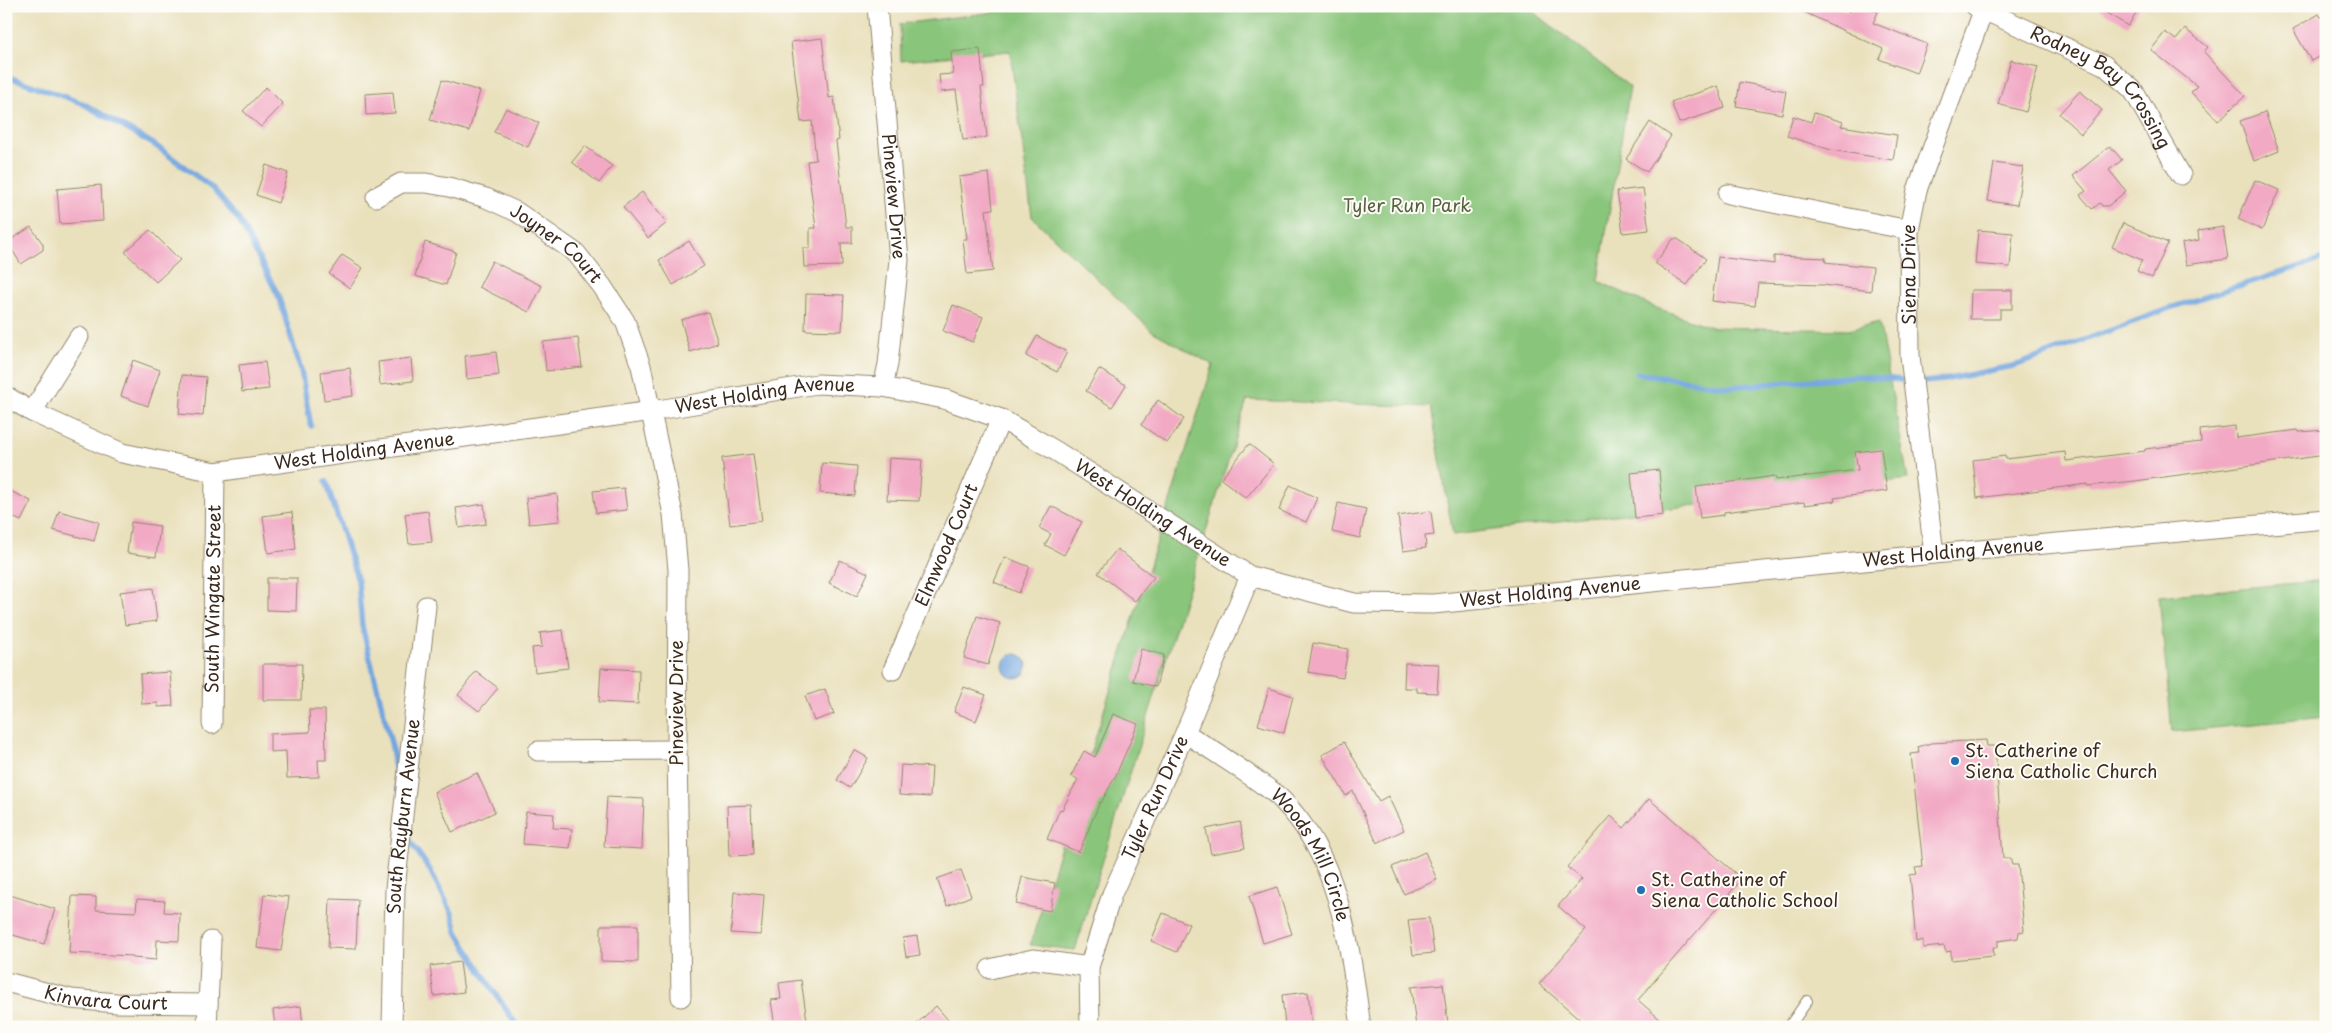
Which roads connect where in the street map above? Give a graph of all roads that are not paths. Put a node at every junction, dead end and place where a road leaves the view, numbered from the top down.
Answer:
1 (876, 6) edge
2 (1981, 8) edge
3 (2181, 175) dead end
4 (1728, 194) dead end
5 (376, 197) dead end
6 (1909, 230) junction
7 (79, 337) dead end
8 (882, 387) junction
9 (6, 396) edge
10 (652, 411) junction
11 (32, 412) junction
12 (1001, 419) junction
13 (215, 472) junction
14 (2326, 519) edge
15 (1934, 554) junction
16 (1250, 576) junction
17 (426, 606) dead end
18 (893, 670) dead end
19 (212, 724) dead end
20 (1185, 733) junction
21 (677, 750) junction
22 (538, 751) dead end
23 (211, 941) dead end
24 (1089, 967) junction
25 (990, 969) dead end
26 (6, 982) edge
27 (681, 997) dead end
28 (1807, 1001) dead end
29 (208, 1004) junction
30 (207, 1027) edge
31 (392, 1027) edge
32 (1090, 1027) edge
33 (1361, 1027) edge
34 (1789, 1027) edge

1 - 8 street, Pineview Drive
2 - 3 street, Rodney Bay Crossing
2 - 6 street, Siena Drive
4 - 6 street
5 - 10 street, Joyner Court
6 - 15 street, Siena Drive
7 - 11 street
8 - 10 street, West Holding Avenue
8 - 12 street, West Holding Avenue
9 - 11 street, West Holding Avenue
10 - 13 street, West Holding Avenue
10 - 21 street, Pineview Drive
11 - 13 street, West Holding Avenue
12 - 16 street, West Holding Avenue
12 - 18 street, Elmwood Court
13 - 19 street, South Wingate Street
14 - 15 street, West Holding Avenue
15 - 16 street, West Holding Avenue
16 - 20 street, Tyler Run Drive
17 - 31 street, South Rayburn Avenue
20 - 24 street, Tyler Run Drive
20 - 33 street, Woods Mill Circle
21 - 22 street
21 - 27 street, Pineview Drive
23 - 29 street
24 - 25 street
24 - 32 street, Tyler Run Drive
26 - 29 street, Kinvara Court
28 - 34 lane
29 - 30 street

